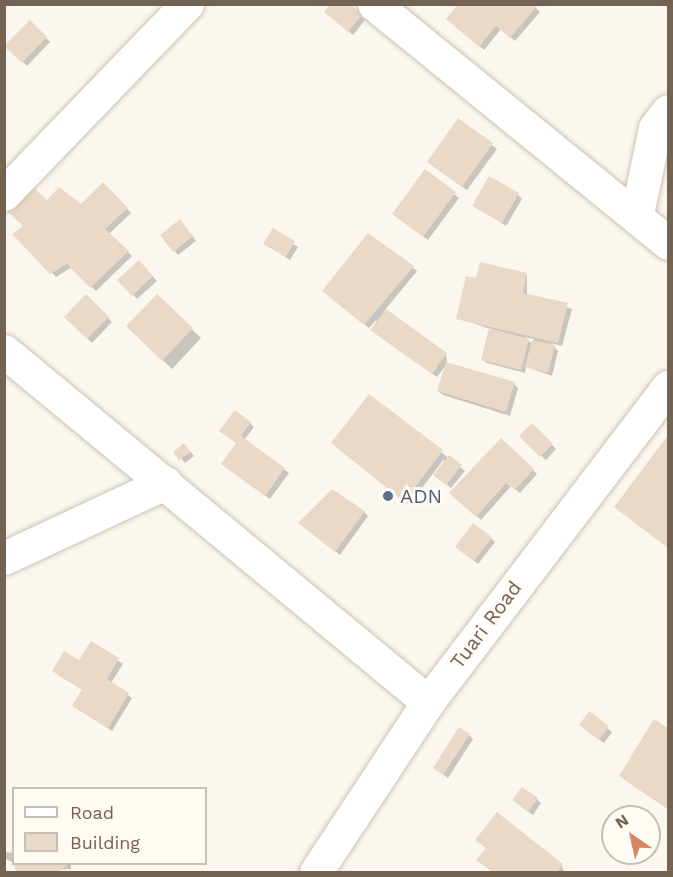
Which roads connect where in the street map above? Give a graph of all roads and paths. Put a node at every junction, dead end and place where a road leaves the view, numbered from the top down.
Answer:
1 (187, 4) edge
2 (374, 4) edge
3 (669, 111) edge
4 (4, 194) edge
5 (637, 214) junction
6 (669, 243) edge
7 (4, 351) edge
8 (669, 387) edge
9 (165, 483) junction
10 (4, 558) edge
11 (428, 702) junction
12 (315, 873) edge

1 - 4 street
2 - 5 street
3 - 5 street
5 - 6 street
7 - 9 street
8 - 11 street, Tuari Road
9 - 10 street
9 - 11 street
11 - 12 street, Tuari Road

